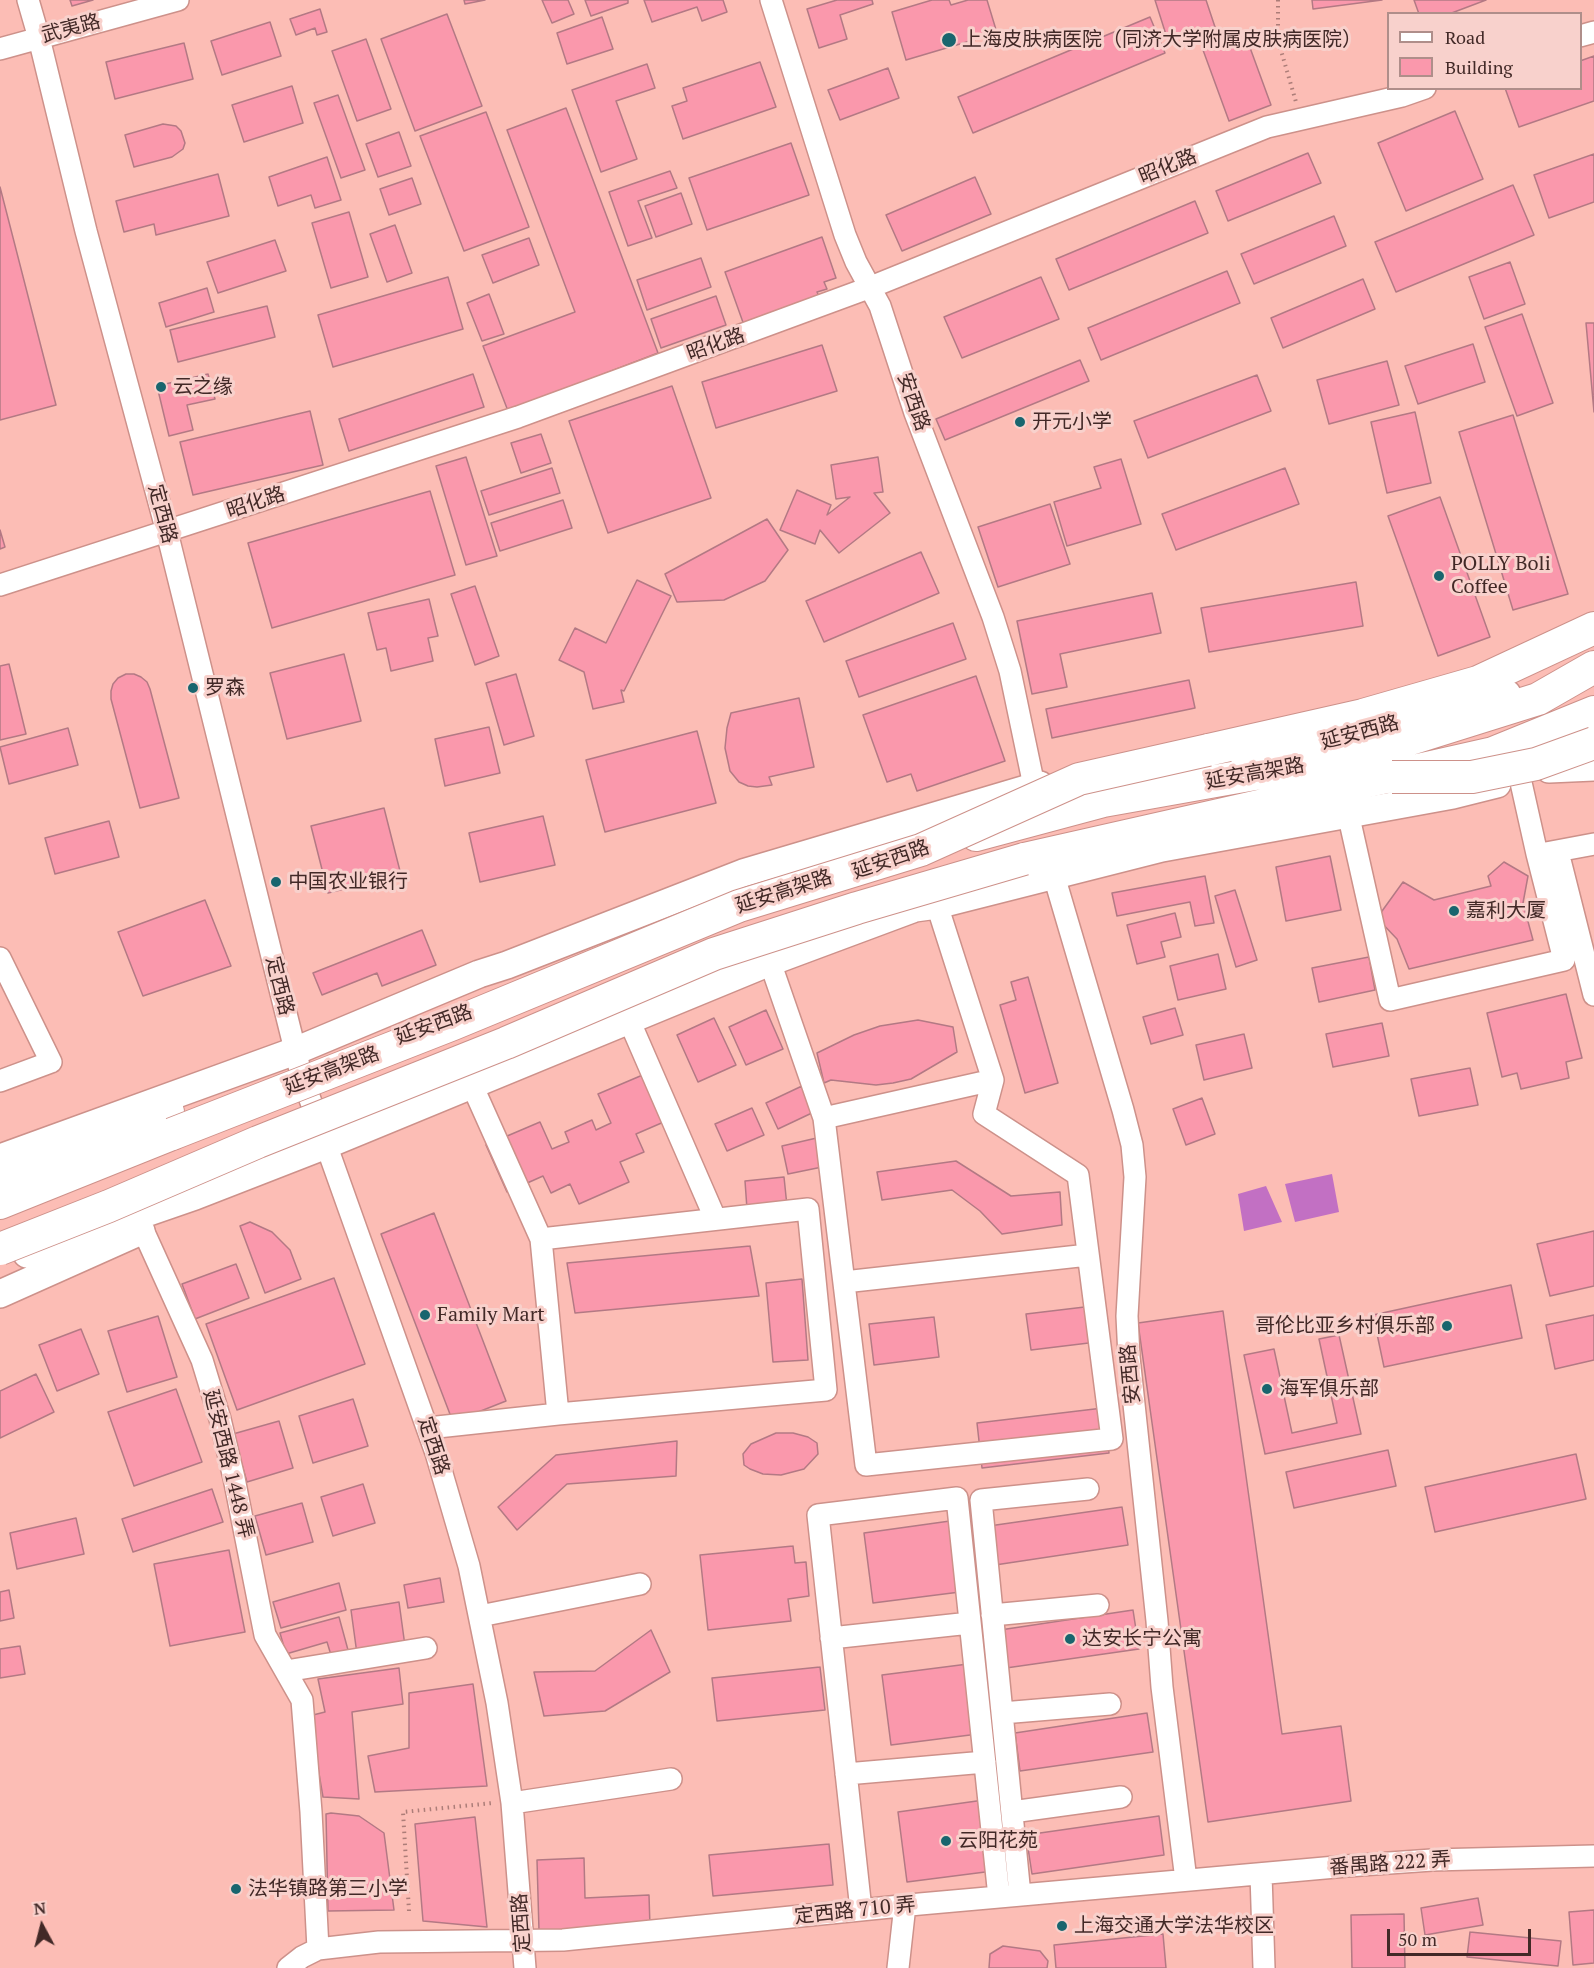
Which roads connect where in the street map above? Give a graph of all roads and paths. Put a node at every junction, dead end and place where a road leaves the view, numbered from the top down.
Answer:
1 (28, 0) edge
2 (178, 0) edge
3 (771, 0) edge
4 (1278, 0) edge
5 (39, 38) junction
6 (0, 49) edge
7 (1419, 90) edge
8 (1302, 119) junction
9 (871, 287) junction
10 (167, 532) junction
11 (0, 585) edge
12 (1594, 618) edge
13 (1594, 628) edge
14 (1594, 654) edge
15 (1594, 667) edge
16 (1594, 712) edge
17 (1594, 729) edge
18 (1594, 743) edge
19 (1594, 755) edge
20 (1594, 767) edge
21 (1549, 770) junction
22 (1520, 778) junction
23 (1394, 790) junction
24 (1037, 798) junction
25 (1348, 813) junction
26 (1594, 844) edge
27 (921, 850) junction
28 (1558, 852) junction
29 (1537, 854) junction
30 (1054, 876) junction
31 (937, 905) junction
32 (593, 931) junction
33 (688, 932) junction
34 (0, 958) edge
35 (770, 962) junction
36 (1594, 995) edge
37 (629, 1020) junction
38 (453, 1024) junction
39 (298, 1063) junction
40 (993, 1080) junction
41 (0, 1082) edge
42 (472, 1084) junction
43 (824, 1118) junction
44 (326, 1145) junction
45 (0, 1158) edge
46 (0, 1176) edge
47 (0, 1189) edge
48 (195, 1196) junction
49 (0, 1203) edge
50 (110, 1206) junction
51 (715, 1218) junction
52 (143, 1230) junction
53 (541, 1239) junction
54 (0, 1249) edge
55 (1088, 1255) junction
56 (0, 1263) edge
57 (0, 1273) edge
58 (844, 1282) junction
59 (0, 1294) edge
60 (558, 1414) junction
61 (428, 1428) junction
62 (1088, 1489) dead end
63 (640, 1584) dead end
64 (1098, 1605) dead end
65 (480, 1616) junction
66 (992, 1616) junction
67 (970, 1623) junction
68 (831, 1638) junction
69 (426, 1648) dead end
70 (286, 1671) junction
71 (1110, 1704) dead end
72 (1002, 1713) junction
73 (985, 1762) junction
74 (846, 1774) junction
75 (671, 1779) dead end
76 (1121, 1797) dead end
77 (512, 1803) junction
78 (1012, 1812) junction
79 (1594, 1856) edge
80 (1262, 1874) junction
81 (1186, 1880) junction
82 (1010, 1896) junction
83 (905, 1905) junction
84 (861, 1910) junction
85 (409, 1911) dead end
86 (524, 1941) junction
87 (318, 1949) junction
88 (288, 1968) edge
89 (525, 1968) edge
90 (898, 1968) edge
91 (1264, 1968) edge

1 - 5 street, 定西路
2 - 5 street, 武夷路
3 - 9 street, 安西路
4 - 8 path
5 - 6 street, 武夷路
5 - 10 street, 定西路
7 - 8 street, 昭化路
8 - 9 street, 昭化路
9 - 10 street, 昭化路
9 - 24 street, 安西路
10 - 11 street, 昭化路
10 - 39 street, 定西路
12 - 24 main road
13 - 27 highway, bridge
14 - 24 main road, 延安西路
15 - 27 highway, 延安高架路, bridge
16 - 23 highway, 延安高架路, bridge
17 - 23 main road
18 - 23 highway, bridge
19 - 21 main road
20 - 21 main road
21 - 22 main road
22 - 23 main road
22 - 29 street
23 - 25 main road
23 - 50 highway, 延安高架路, bridge
24 - 32 main road
24 - 33 main road, 延安西路
25 - 29 street
25 - 30 main road
26 - 28 street
27 - 38 highway, 延安高架路, bridge
28 - 29 street
28 - 36 street
30 - 31 main road
30 - 81 street, 安西路
31 - 35 main road
31 - 40 street
32 - 33 main road
32 - 39 main road
33 - 39 main road, 延安西路
34 - 41 street
35 - 37 main road
35 - 43 street
37 - 42 main road
37 - 51 street
38 - 46 highway, bridge
38 - 49 highway, 延安高架路, bridge
39 - 44 street, 定西路
39 - 45 main road
39 - 47 main road, 延安西路
40 - 43 street
40 - 55 street
42 - 44 main road
42 - 53 street
43 - 58 street
44 - 48 main road
44 - 61 street, 定西路
48 - 52 main road
48 - 56 main road
50 - 54 highway, 延安高架路, bridge
50 - 57 highway, bridge
51 - 53 street
51 - 60 street
52 - 59 main road
52 - 70 street, 延安西路 1448 弄
53 - 60 street
55 - 58 street
55 - 58 street
60 - 61 street
61 - 65 street, 定西路
62 - 66 street
63 - 65 street
64 - 66 street
65 - 77 street, 定西路
66 - 72 street
67 - 68 street
67 - 68 street
67 - 73 street
68 - 74 street
69 - 70 street
70 - 87 street, 延安西路 1448 弄
71 - 72 street
72 - 78 street
73 - 74 street
73 - 82 street
74 - 84 street
75 - 77 street
76 - 78 street
77 - 85 path
77 - 86 street, 定西路
78 - 82 street
79 - 80 street, 番禺路 222 弄
80 - 81 street, 番禺路 222 弄
80 - 91 street
81 - 82 street, 定西路 710 弄
82 - 83 street, 定西路 710 弄
83 - 84 street, 定西路 710 弄
83 - 90 street
84 - 86 street, 定西路 710 弄
86 - 87 street, 定西路 710 弄
86 - 89 street, 定西路
87 - 88 street

